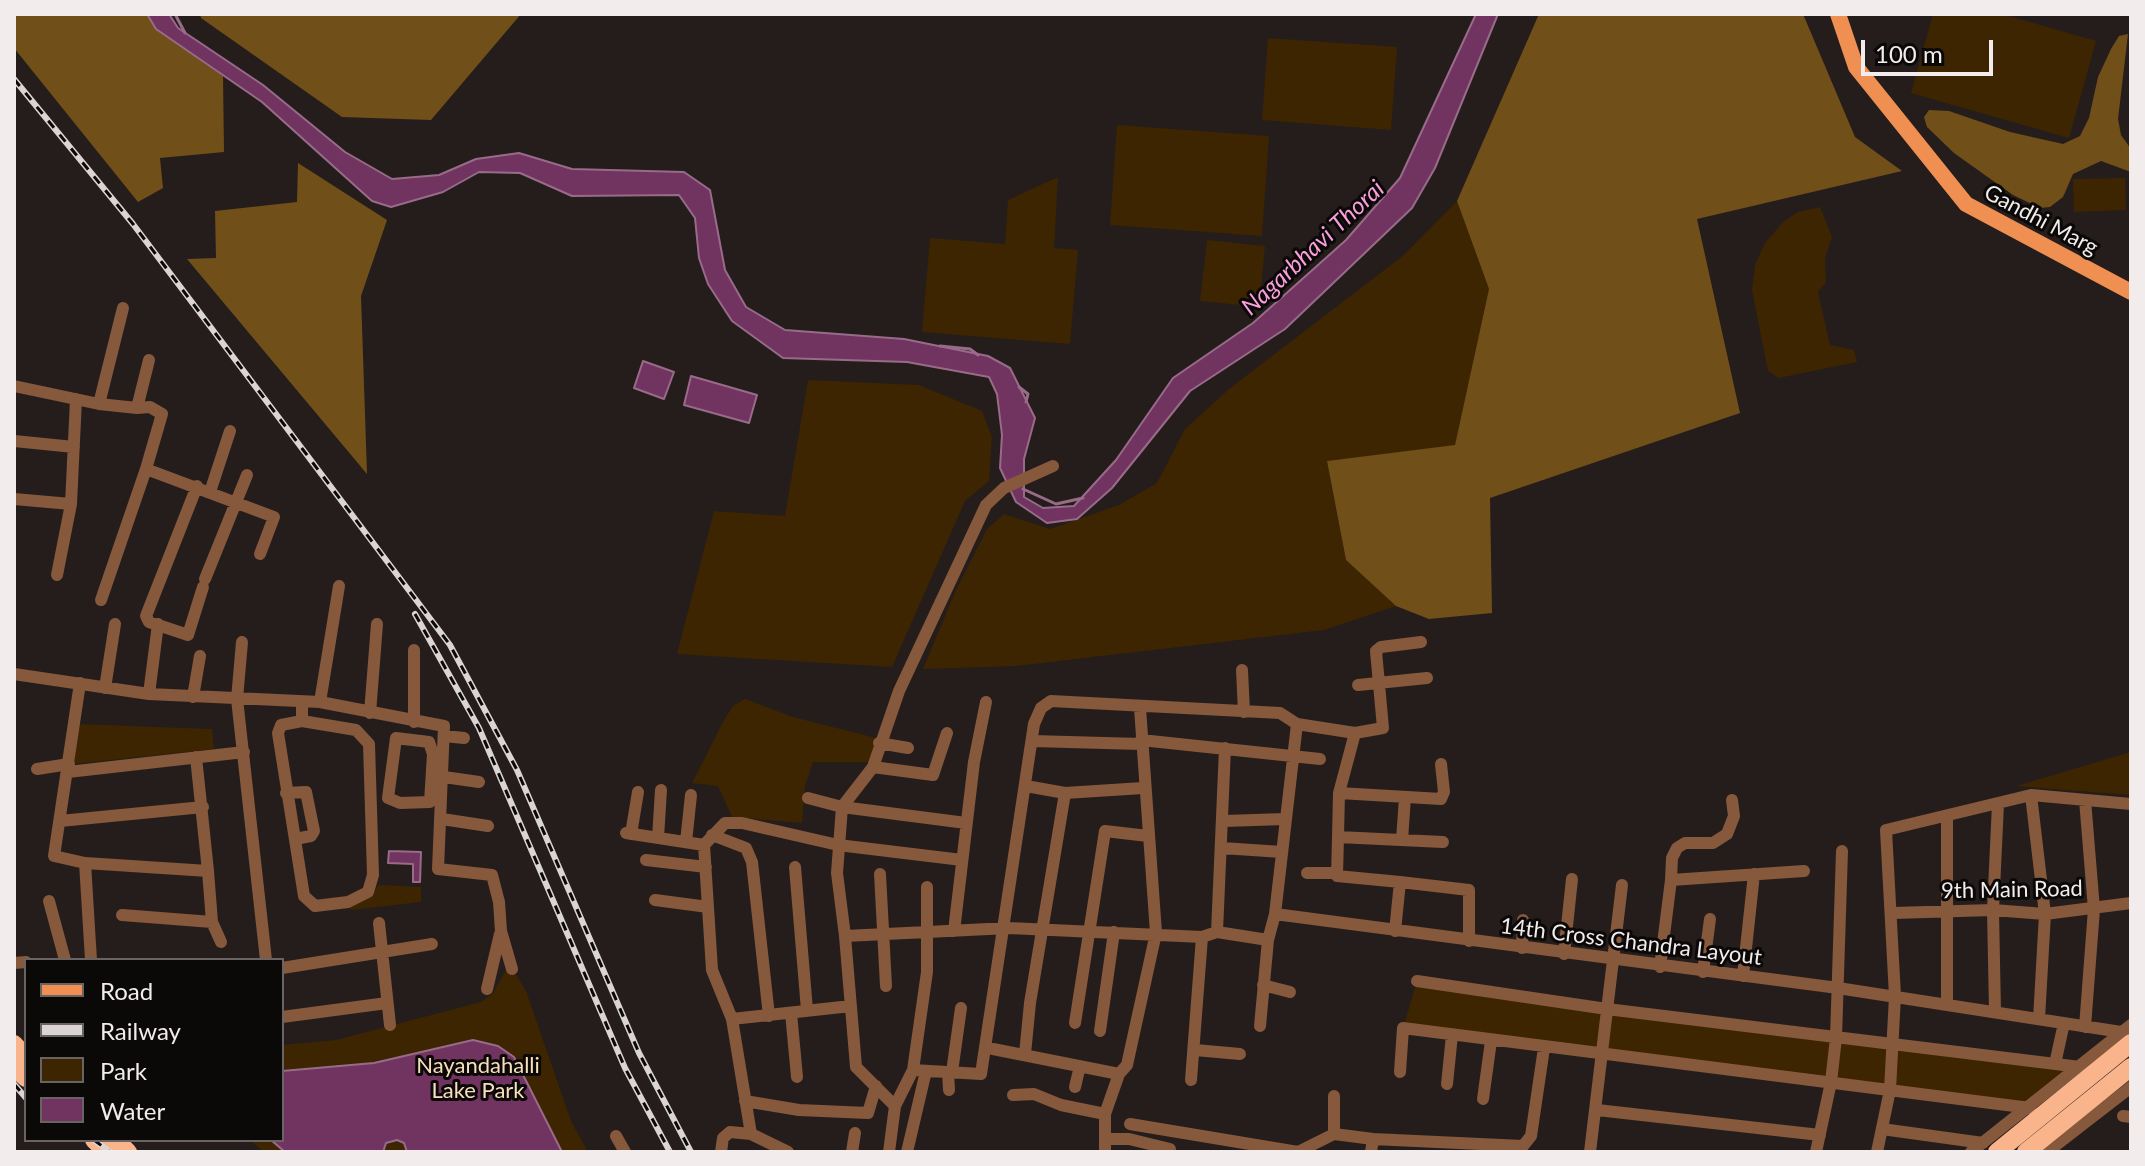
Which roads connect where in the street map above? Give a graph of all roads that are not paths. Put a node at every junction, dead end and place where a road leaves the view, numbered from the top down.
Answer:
1 (1838, 14) edge
2 (2131, 292) edge
3 (123, 308) dead end
4 (149, 360) dead end
5 (14, 386) edge
6 (76, 399) junction
7 (99, 404) junction
8 (137, 408) junction
9 (230, 431) dead end
10 (14, 441) edge
11 (74, 447) junction
12 (1053, 466) dead end
13 (146, 469) junction
14 (247, 475) dead end
15 (197, 486) junction
16 (210, 492) junction
17 (14, 499) edge
18 (236, 502) junction
19 (71, 504) junction
20 (260, 554) dead end
21 (57, 575) dead end
22 (339, 586) dead end
23 (101, 600) dead end
24 (115, 624) dead end
25 (158, 624) junction
26 (377, 624) dead end
27 (1373, 636) dead end
28 (242, 642) dead end
29 (1421, 642) dead end
30 (414, 650) dead end
31 (1376, 651) junction
32 (200, 656) dead end
33 (1242, 670) dead end
34 (14, 674) edge
35 (1427, 678) dead end
36 (80, 683) junction
37 (1380, 683) junction
38 (1358, 685) dead end
39 (105, 688) junction
40 (149, 694) junction
41 (193, 697) junction
42 (237, 699) junction
43 (285, 701) junction
44 (302, 702) junction
45 (320, 702) junction
46 (986, 702) dead end
47 (349, 708) junction
48 (1140, 708) junction
49 (1244, 712) junction
50 (370, 713) junction
51 (399, 719) junction
52 (302, 721) junction
53 (414, 722) junction
54 (286, 723) junction
55 (1297, 724) junction
56 (346, 727) junction
57 (947, 733) dead end
58 (1355, 733) junction
59 (444, 736) junction
60 (396, 738) junction
61 (464, 738) dead end
62 (1032, 741) junction
63 (1141, 742) junction
64 (879, 743) junction
65 (908, 748) dead end
66 (1225, 748) junction
67 (244, 752) junction
68 (1291, 756) junction
69 (196, 757) junction
70 (1320, 759) dead end
71 (1441, 764) dead end
72 (873, 767) junction
73 (69, 768) junction
74 (37, 769) dead end
75 (444, 777) junction
76 (479, 782) dead end
77 (1026, 786) junction
78 (1143, 788) junction
79 (661, 790) dead end
80 (638, 792) dead end
81 (286, 793) junction
82 (1065, 793) junction
83 (1339, 793) junction
84 (691, 795) dead end
85 (2031, 795) junction
86 (1405, 797) junction
87 (808, 798) dead end
88 (1732, 800) dead end
89 (2085, 800) junction
90 (1998, 804) junction
91 (2131, 804) edge
92 (203, 807) junction
93 (842, 807) junction
94 (2131, 816) edge
95 (1947, 817) junction
96 (442, 819) junction
97 (1285, 819) junction
98 (60, 821) junction
99 (1224, 821) junction
100 (966, 823) junction
101 (488, 826) dead end
102 (1148, 836) junction
103 (1338, 837) junction
104 (658, 838) junction
105 (295, 839) junction
106 (708, 840) junction
107 (1402, 840) junction
108 (686, 842) junction
109 (1443, 842) dead end
110 (838, 845) junction
111 (1222, 848) junction
112 (1842, 851) dead end
113 (1282, 852) junction
114 (646, 860) dead end
115 (962, 860) junction
116 (85, 863) junction
117 (706, 867) junction
118 (795, 867) dead end
119 (208, 871) junction
120 (1804, 871) dead end
121 (1307, 873) dead end
122 (1336, 873) junction
123 (880, 874) dead end
124 (1754, 874) junction
125 (1572, 879) dead end
126 (1671, 880) junction
127 (1400, 882) junction
128 (1622, 885) dead end
129 (927, 887) dead end
130 (655, 900) dead end
131 (49, 901) dead end
132 (2131, 903) edge
133 (708, 907) junction
134 (2094, 909) junction
135 (1993, 910) junction
136 (1949, 911) junction
137 (1893, 913) junction
138 (1275, 914) junction
139 (2045, 914) junction
140 (122, 915) dead end
141 (1710, 919) dead end
142 (1523, 920) dead end
143 (212, 922) junction
144 (379, 923) dead end
145 (1045, 928) junction
146 (1001, 929) junction
147 (501, 931) junction
148 (929, 931) junction
149 (954, 931) junction
150 (1395, 931) junction
151 (886, 932) junction
152 (1087, 932) junction
153 (1114, 932) junction
154 (1217, 932) junction
155 (1156, 933) junction
156 (845, 936) junction
157 (1202, 937) junction
158 (1268, 940) junction
159 (1469, 941) junction
160 (221, 942) dead end
161 (432, 944) dead end
162 (1522, 948) junction
163 (383, 952) junction
164 (1564, 954) junction
165 (64, 958) edge
166 (91, 958) edge
167 (266, 958) edge
168 (1613, 961) junction
169 (1660, 967) junction
170 (284, 968) edge
171 (512, 969) dead end
172 (1703, 972) junction
173 (1743, 976) junction
174 (1417, 981) dead end
175 (1263, 985) junction
176 (886, 986) dead end
177 (1838, 988) junction
178 (487, 989) dead end
179 (1290, 992) dead end
180 (1895, 996) junction
181 (387, 1003) junction
182 (1947, 1004) junction
183 (851, 1006) junction
184 (961, 1008) dead end
185 (1607, 1009) junction
186 (807, 1010) junction
187 (1995, 1012) junction
188 (791, 1013) junction
189 (769, 1016) junction
190 (284, 1017) edge
191 (732, 1019) junction
192 (2039, 1019) junction
193 (1075, 1023) dead end
194 (2064, 1023) junction
195 (390, 1025) dead end
196 (1260, 1026) dead end
197 (2085, 1027) junction
198 (1100, 1031) dead end
199 (2128, 1034) edge
200 (1452, 1035) junction
201 (1836, 1038) junction
202 (1491, 1041) junction
203 (1892, 1043) junction
204 (1544, 1048) junction
205 (993, 1049) dead end
206 (1195, 1050) junction
207 (1025, 1054) junction
208 (1240, 1054) dead end
209 (1601, 1055) junction
210 (2055, 1064) junction
211 (1080, 1066) junction
212 (2080, 1067) junction
213 (2131, 1067) edge
214 (920, 1070) junction
215 (950, 1072) junction
216 (1400, 1072) dead end
217 (1119, 1074) junction
218 (797, 1077) dead end
219 (1191, 1080) dead end
220 (1831, 1082) junction
221 (1447, 1084) dead end
222 (876, 1086) junction
223 (1075, 1087) dead end
224 (2131, 1087) edge
225 (949, 1090) dead end
226 (1890, 1090) junction
227 (1013, 1095) dead end
228 (1334, 1096) dead end
229 (1483, 1099) dead end
230 (745, 1101) junction
231 (895, 1106) junction
232 (2030, 1108) junction
233 (1597, 1110) junction
234 (1105, 1114) junction
235 (1130, 1124) dead end
236 (1882, 1129) junction
237 (855, 1133) dead end
238 (751, 1134) junction
239 (1334, 1134) junction
240 (1820, 1135) junction
241 (616, 1136) dead end
242 (1105, 1145) edge
243 (1372, 1146) edge
244 (1990, 1148) edge
245 (1170, 1149) dead end
246 (1523, 1149) edge
247 (625, 1152) edge
248 (721, 1152) edge
249 (788, 1152) edge
250 (852, 1152) edge
251 (889, 1152) edge
252 (907, 1152) edge
253 (1590, 1152) edge
254 (1816, 1152) edge
255 (1877, 1152) edge
256 (1971, 1152) edge
257 (2026, 1152) edge
258 (2047, 1152) edge

1 - 2 main road, Gandhi Marg
3 - 7 street
4 - 8 street
5 - 6 street
6 - 7 street
6 - 11 street
7 - 8 street
8 - 13 street
9 - 16 street
10 - 11 street
11 - 19 street
12 - 64 street
13 - 15 street
13 - 23 street
14 - 18 street
15 - 16 street
15 - 25 street
16 - 18 street
17 - 19 street
18 - 20 street
18 - 25 street
19 - 21 street
22 - 45 street
24 - 39 street
25 - 40 street
26 - 50 street
27 - 31 street
28 - 42 street
29 - 31 street
30 - 53 street
31 - 37 street
32 - 41 street
33 - 49 street
34 - 36 street
35 - 37 street
36 - 39 street
36 - 73 street
37 - 38 street
37 - 58 street
39 - 40 street
40 - 41 street
41 - 42 street
42 - 43 street
42 - 67 street
43 - 44 street
43 - 54 street
44 - 45 street
44 - 52 street
45 - 47 street
46 - 100 street
47 - 50 street
47 - 56 street
48 - 49 street
48 - 62 street
48 - 63 street
49 - 55 street
50 - 51 street
51 - 53 street
51 - 60 street
52 - 54 street
52 - 56 street
53 - 59 street
54 - 81 street
55 - 58 street
55 - 68 street
56 - 105 street
57 - 72 street
58 - 83 street
59 - 61 street
59 - 75 street
60 - 60 street
62 - 63 street
62 - 77 street
63 - 66 street
63 - 78 street
64 - 65 street
64 - 72 street
66 - 68 street
66 - 99 street
67 - 69 street
67 - 167 street
68 - 70 street
68 - 97 street
69 - 73 street
69 - 92 street
71 - 86 street
72 - 93 street
73 - 74 street
73 - 98 street
75 - 76 street
75 - 96 street
77 - 82 street
77 - 146 street
78 - 82 street
78 - 102 street
79 - 104 street
80 - 104 street
81 - 105 street
81 - 105 street
82 - 145 street
83 - 86 street
83 - 103 street
84 - 108 street
85 - 89 street
85 - 90 street
85 - 139 street
86 - 107 street
87 - 93 street
88 - 126 street
89 - 91 street
89 - 134 street
90 - 95 street
90 - 135 street
91 - 94 street
92 - 98 street
92 - 119 street
93 - 100 street
93 - 110 street
95 - 136 street
95 - 137 street
96 - 101 street
96 - 147 street
97 - 99 street
97 - 113 street
98 - 116 street
99 - 111 street
100 - 115 street
102 - 152 street
102 - 155 street
103 - 107 street
103 - 122 street
104 - 108 street
106 - 108 street
106 - 110 street
106 - 117 street
106 - 189 street
107 - 109 street
110 - 115 street
110 - 156 street
111 - 113 street
111 - 154 street
112 - 177 street
113 - 138 street
114 - 117 street
115 - 149 street
116 - 119 street
116 - 166 street
117 - 133 street
118 - 186 street
119 - 143 street
120 - 124 street
121 - 122 street
122 - 127 street
123 - 151 street
124 - 126 street
124 - 173 street
125 - 164 street
126 - 169 street
127 - 150 street
127 - 159 street
128 - 168 street
129 - 148 street
130 - 133 street
131 - 165 street
132 - 134 street, 9th Main Road
133 - 191 street
134 - 139 street, 9th Main Road
134 - 197 street
135 - 136 street, 9th Main Road
135 - 139 street, 9th Main Road
135 - 187 street
136 - 137 street, 9th Main Road
136 - 182 street
137 - 180 street
138 - 150 street, 14th Cross Chandra Layout
138 - 158 street
139 - 192 street
140 - 143 street
141 - 172 street
142 - 162 street
143 - 160 street
144 - 163 street
145 - 146 street
145 - 152 street
145 - 207 street
146 - 149 street
146 - 215 street
147 - 171 street
147 - 178 street
148 - 149 street
148 - 151 street
148 - 214 street
150 - 159 street, 14th Cross Chandra Layout
151 - 156 street
151 - 176 street
152 - 153 street
152 - 193 street
153 - 155 street
153 - 198 street
154 - 157 street
154 - 158 street
155 - 157 street
155 - 217 street
156 - 183 street
157 - 206 street
158 - 175 street
159 - 162 street, 14th Cross Chandra Layout
161 - 163 street
162 - 164 street, 14th Cross Chandra Layout
163 - 170 street
163 - 181 street
164 - 168 street, 14th Cross Chandra Layout
168 - 169 street, 14th Cross Chandra Layout
168 - 185 street
169 - 172 street, 14th Cross Chandra Layout
172 - 173 street, 14th Cross Chandra Layout
173 - 177 street, 14th Cross Chandra Layout
174 - 185 street
175 - 179 street
175 - 196 street
177 - 180 street, 14th Cross Chandra Layout
177 - 201 street
180 - 182 street, 14th Cross Chandra Layout
180 - 203 street
181 - 190 street
181 - 195 street
182 - 187 street, 14th Cross Chandra Layout
183 - 186 street
183 - 222 street
184 - 215 street
185 - 201 street
185 - 209 street
186 - 188 street
187 - 192 street, 14th Cross Chandra Layout
188 - 189 street
188 - 218 street
189 - 191 street
191 - 230 street
192 - 194 street, 14th Cross Chandra Layout
194 - 197 street, 14th Cross Chandra Layout
194 - 210 street
197 - 199 street, 14th Cross Chandra Layout
199 - 212 street
199 - 244 highway
200 - 202 street
200 - 216 street
200 - 221 street
201 - 203 street
201 - 220 street
202 - 204 street
202 - 229 street
203 - 210 street
203 - 226 street
204 - 209 street
204 - 246 street
205 - 207 street
206 - 208 street
206 - 219 street
207 - 211 street
209 - 220 street
209 - 233 street
210 - 212 street
211 - 217 street
211 - 223 street
212 - 232 street
213 - 257 highway
214 - 215 street
214 - 231 street
214 - 252 street
215 - 225 street
217 - 234 street
220 - 226 street
220 - 240 street
222 - 230 street
222 - 231 street
224 - 258 street
226 - 232 street
226 - 236 street
227 - 234 street
228 - 239 street
230 - 238 street
231 - 251 street
232 - 244 street
233 - 240 street
233 - 253 street
234 - 242 street
235 - 239 street
236 - 244 street
236 - 255 street
237 - 250 street
238 - 248 street
238 - 249 street
239 - 243 street
240 - 254 street
241 - 247 street
242 - 245 street
243 - 246 street
244 - 256 street

